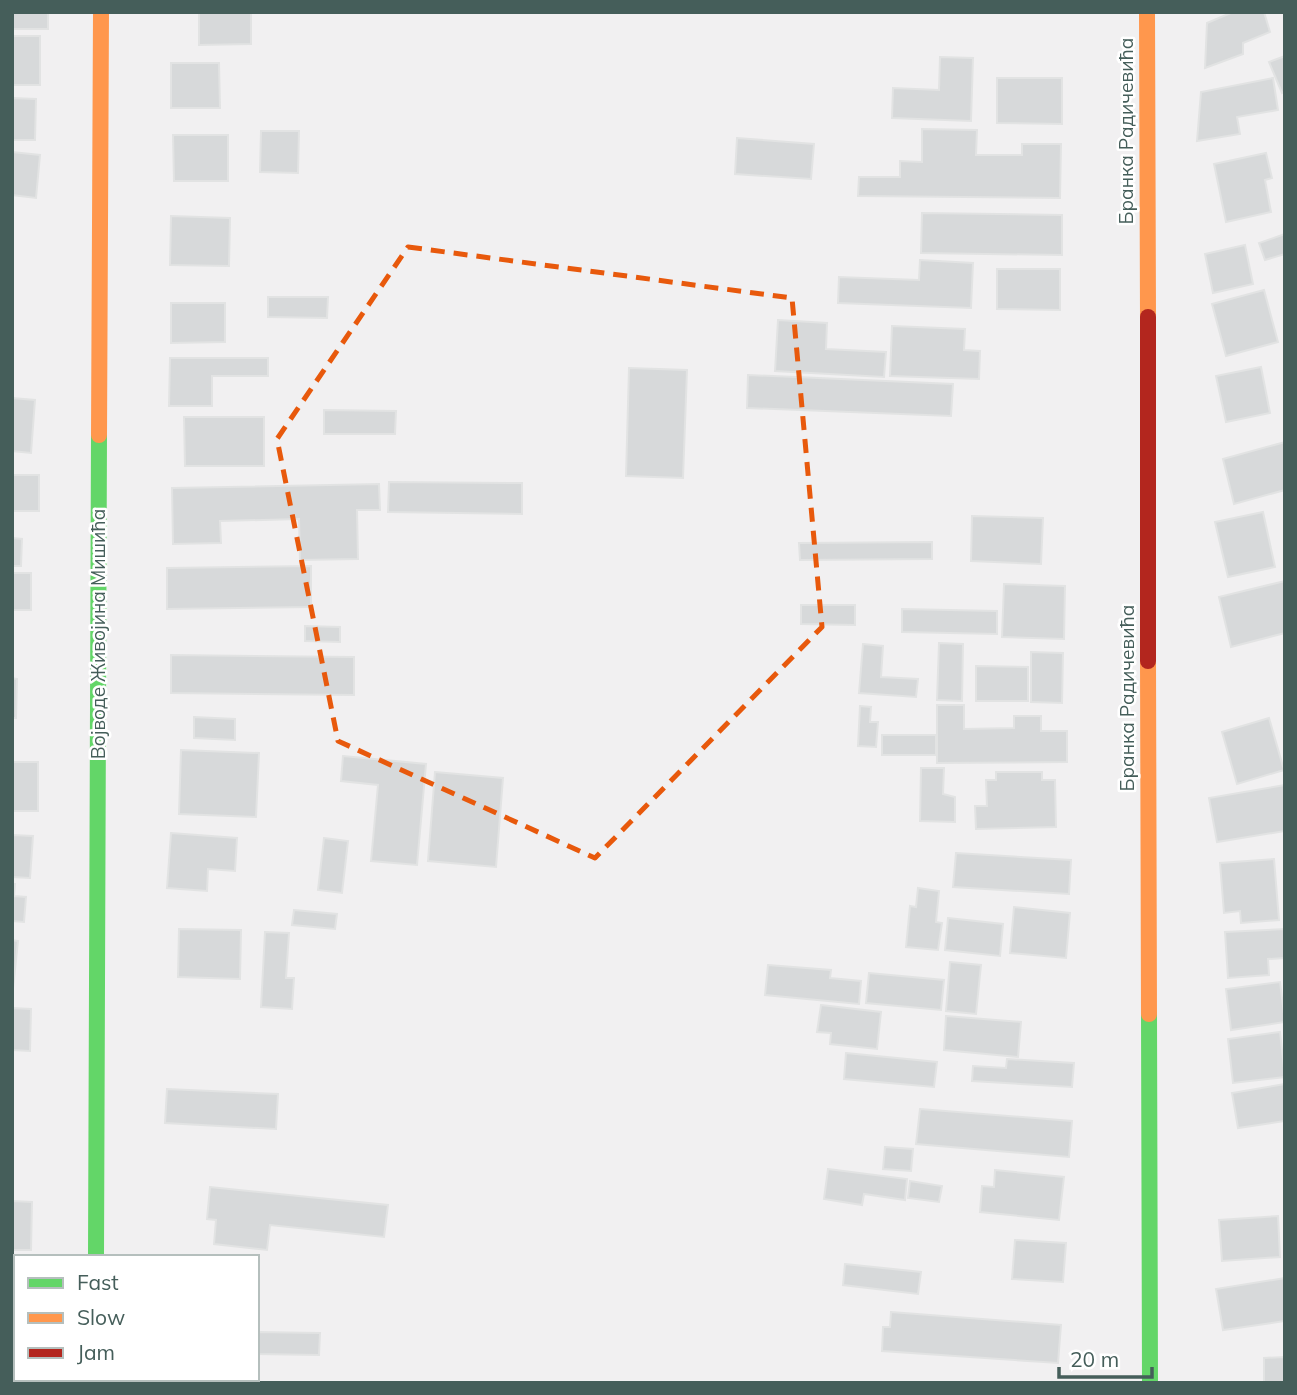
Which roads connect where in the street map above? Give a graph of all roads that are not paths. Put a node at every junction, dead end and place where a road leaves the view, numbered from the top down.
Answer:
1 (101, 12) edge
2 (1147, 12) edge
3 (96, 1255) edge
4 (1150, 1383) edge

1 - 3 street, Војводе Живојина Мишића
2 - 4 street, Бранка Радичевића

